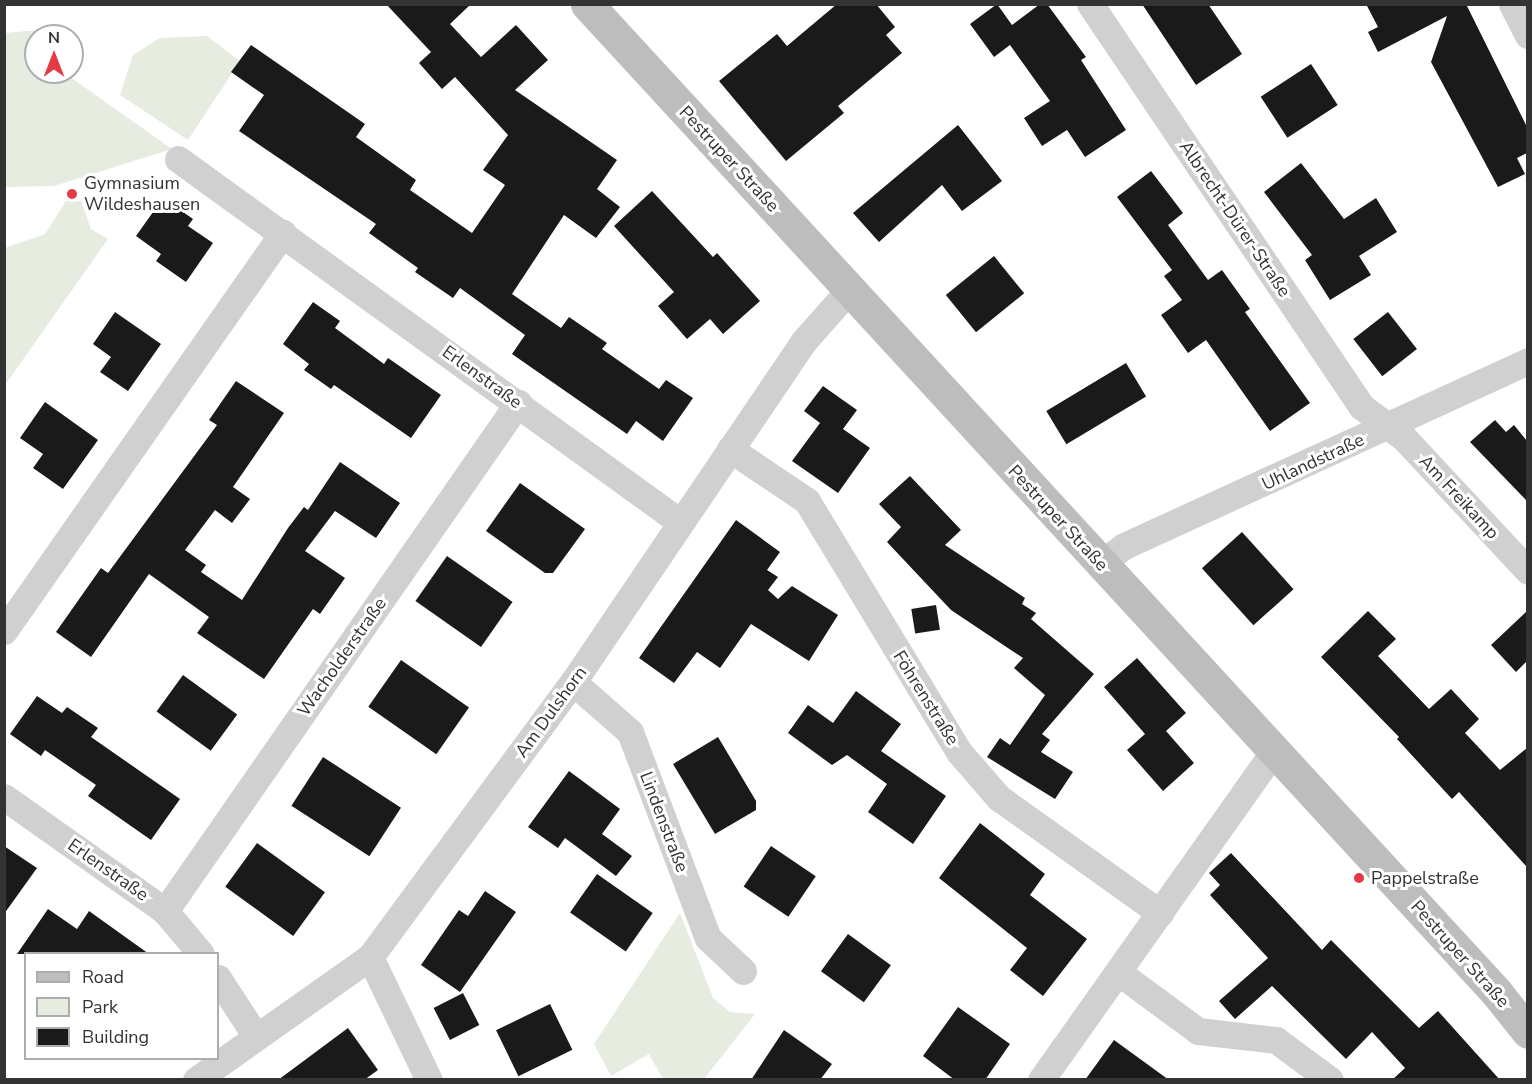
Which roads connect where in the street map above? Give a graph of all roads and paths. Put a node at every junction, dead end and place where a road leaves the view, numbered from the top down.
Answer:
1 (586, 4) edge
2 (1090, 4) edge
3 (1512, 4) edge
4 (1527, 35) edge
5 (178, 159) dead end
6 (283, 233) junction
7 (849, 290) junction
8 (1527, 361) edge
9 (518, 403) junction
10 (1388, 426) junction
11 (730, 449) junction
12 (680, 522) junction
13 (1100, 564) junction
14 (1527, 571) edge
15 (4, 631) edge
16 (573, 682) junction
17 (1274, 752) junction
18 (4, 796) edge
19 (165, 911) junction
20 (1160, 913) junction
21 (199, 952) edge
22 (370, 957) junction
23 (743, 971) dead end
24 (1118, 972) junction
25 (219, 980) edge
26 (1527, 1032) edge
27 (255, 1035) junction
28 (196, 1080) edge
29 (429, 1080) edge
30 (1041, 1080) edge
31 (1330, 1080) edge

1 - 7 street, Pestruper Straße
2 - 10 street, Albrecht-Dürer-Straße
3 - 4 street
5 - 6 street, Erlenstraße
6 - 9 street, Erlenstraße
6 - 15 street
7 - 11 street, Am Dulshorn
7 - 13 street, Pestruper Straße
8 - 10 street, Uhlandstraße
9 - 12 street, Erlenstraße
9 - 19 street, Wacholderstraße
10 - 13 street, Uhlandstraße
10 - 14 street, Am Freikamp
11 - 12 street, Am Dulshorn
11 - 20 street, Föhrenstraße
12 - 16 street, Am Dulshorn
13 - 17 street, Pestruper Straße
16 - 22 street, Am Dulshorn
16 - 23 street, Lindenstraße
17 - 20 street
17 - 26 street, Pestruper Straße
18 - 19 street, Erlenstraße
19 - 21 street, Erlenstraße
20 - 24 street
22 - 27 street, Am Dulshorn
22 - 29 street
24 - 30 street
24 - 31 street
25 - 27 street
27 - 28 street, Am Dulshorn

